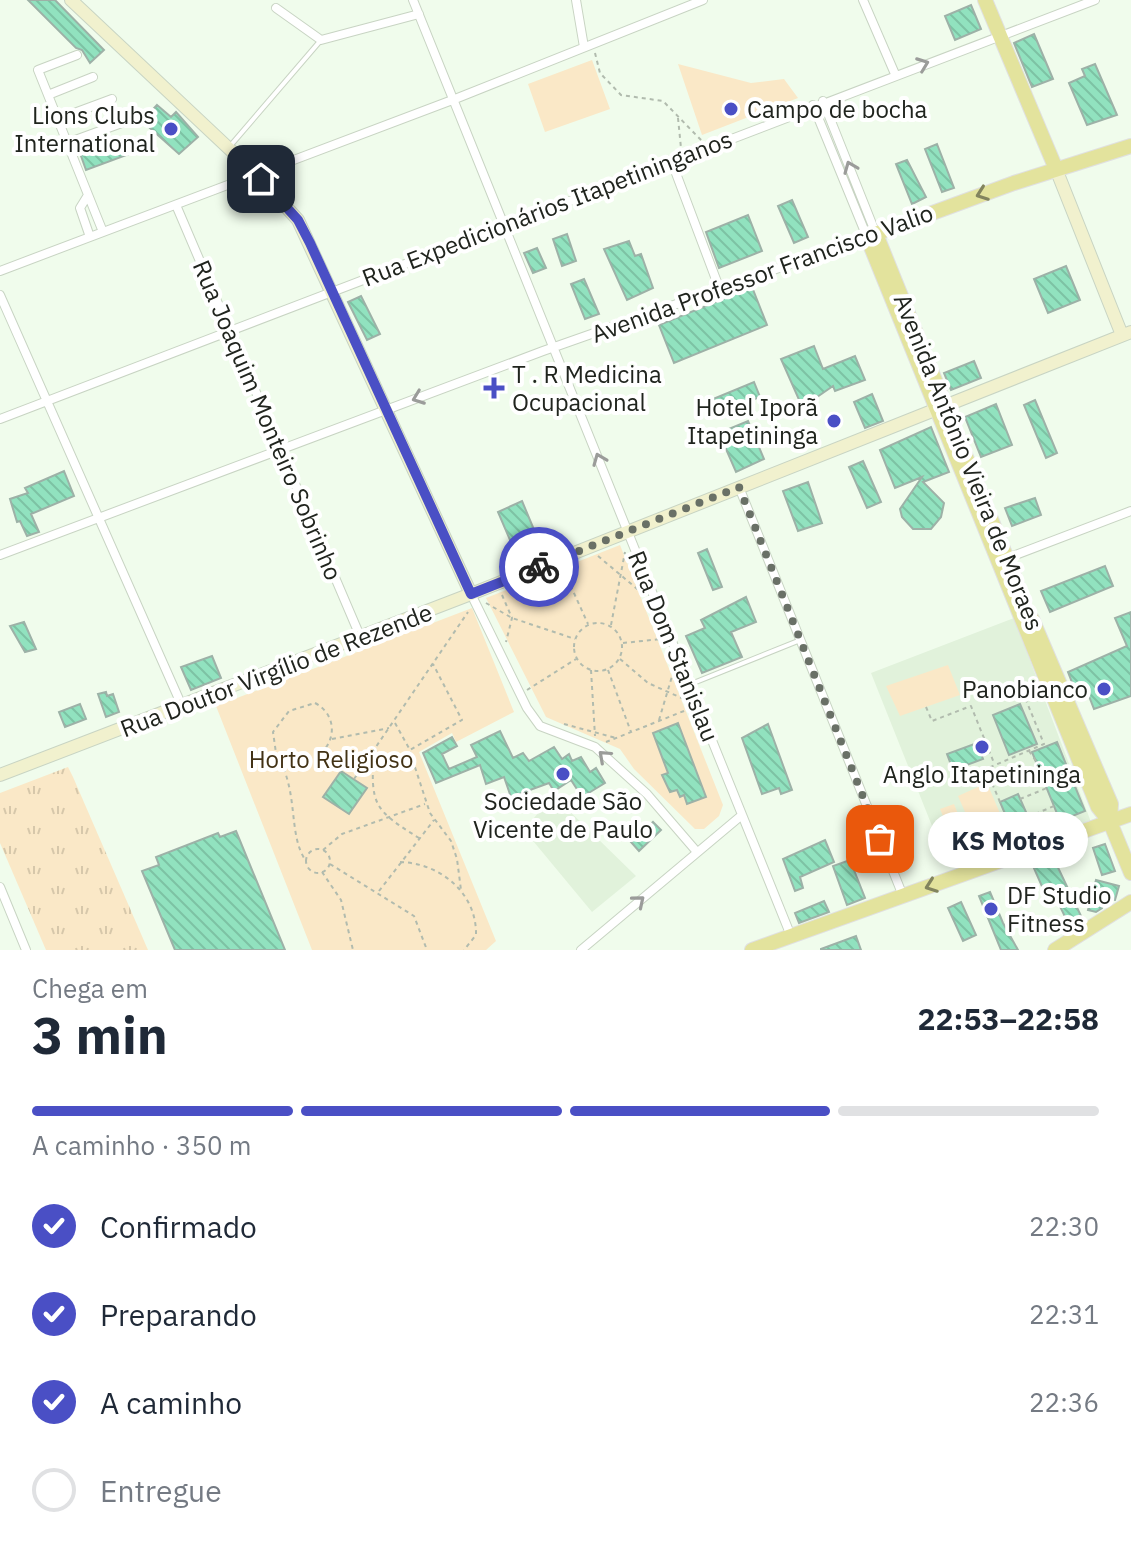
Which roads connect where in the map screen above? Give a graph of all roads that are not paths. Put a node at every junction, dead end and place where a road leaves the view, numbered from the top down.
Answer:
1 (71, 0) edge
2 (413, 0) edge
3 (576, 0) edge
4 (703, 0) edge
5 (863, 0) edge
6 (985, 0) edge
7 (1095, 0) edge
8 (276, 8) dead end
9 (419, 14) junction
10 (999, 35) junction
11 (321, 40) junction
12 (588, 46) junction
13 (77, 55) dead end
14 (895, 74) junction
15 (93, 77) dead end
16 (48, 95) junction
17 (112, 99) dead end
18 (455, 99) junction
19 (823, 101) junction
20 (813, 105) junction
21 (58, 119) junction
22 (130, 120) dead end
23 (1131, 137) edge
24 (67, 143) junction
25 (1131, 146) edge
26 (228, 149) junction
27 (671, 160) junction
28 (1076, 162) junction
29 (1056, 169) junction
30 (256, 174) junction
31 (88, 195) junction
32 (176, 205) junction
33 (504, 224) junction
34 (103, 232) junction
35 (872, 236) junction
36 (90, 237) junction
37 (0, 271) edge
38 (333, 290) junction
39 (720, 290) junction
40 (0, 295) edge
41 (230, 330) junction
42 (1127, 334) edge
43 (553, 348) junction
44 (47, 401) junction
45 (941, 408) junction
46 (387, 409) junction
47 (0, 419) edge
48 (280, 449) junction
49 (739, 487) junction
50 (1131, 511) edge
51 (99, 518) junction
52 (628, 531) junction
53 (0, 555) edge
54 (1003, 560) junction
55 (473, 598) junction
56 (360, 636) junction
57 (800, 640) junction
58 (689, 685) junction
59 (182, 706) junction
60 (0, 775) edge
61 (1131, 814) edge
62 (742, 815) junction
63 (1110, 822) junction
64 (697, 852) junction
65 (1131, 873) edge
66 (0, 887) edge
67 (903, 896) junction
68 (1131, 902) edge
69 (791, 936) junction
70 (26, 950) edge
71 (581, 950) edge
72 (752, 950) edge
73 (1055, 950) edge

1 - 26 main road
2 - 9 street, Rua Dom Stanislau
3 - 12 street
4 - 12 street
5 - 14 street
6 - 10 main road
7 - 10 street, Rua Expedicionários Itapetininganos
8 - 11 street
9 - 11 street
9 - 18 street, Rua Dom Stanislau
14 -> 10 street, Rua Expedicionários Itapetininganos
10 - 29 main road
11 - 26 lane
12 - 18 street
13 - 16 street
14 - 19 street, Rua Expedicionários Itapetininganos
15 - 16 street
16 - 21 street
17 - 21 street
18 - 30 street
18 - 33 street, Rua Dom Stanislau
19 - 20 street, Rua Expedicionários Itapetininganos
35 -> 19 street, Avenida Antônio Vieira de Moraes
20 - 27 street, Rua Expedicionários Itapetininganos
20 - 35 street, Avenida Antônio Vieira de Moraes
21 - 24 street
22 - 24 street
23 - 28 main road, Avenida Professor Francisco Valio
24 - 31 street
25 - 28 main road, Avenida Professor Francisco Valio
26 - 30 main road
27 - 33 street, Rua Expedicionários Itapetininganos
27 - 39 street
28 - 29 main road, Avenida Professor Francisco Valio
29 -> 35 main road, Avenida Professor Francisco Valio
29 - 42 main road
30 - 32 street
30 - 38 main road
31 - 34 street
31 - 36 street
32 - 34 street
32 - 41 street, Rua Joaquim Monteiro Sobrinho
33 - 38 street, Rua Expedicionários Itapetininganos
33 - 43 street, Rua Dom Stanislau
34 - 36 street
35 - 39 street, Avenida Professor Francisco Valio
35 - 45 main road, Avenida Antônio Vieira de Moraes
36 - 37 street
38 - 41 street, Rua Expedicionários Itapetininganos
38 - 46 main road
39 - 43 street, Avenida Professor Francisco Valio
40 - 44 street
41 - 44 street, Rua Expedicionários Itapetininganos
41 - 48 street, Rua Joaquim Monteiro Sobrinho
42 - 45 main road, Rua Doutor Virgílio de Rezende
43 -> 46 street, Avenida Professor Francisco Valio
52 -> 43 street, Rua Dom Stanislau
44 - 47 street, Rua Expedicionários Itapetininganos
44 - 51 street
45 - 49 main road, Rua Doutor Virgílio de Rezende
45 - 54 main road, Avenida Antônio Vieira de Moraes
46 - 48 street, Avenida Professor Francisco Valio
46 - 55 main road
48 - 51 street, Avenida Professor Francisco Valio
48 - 56 street, Rua Joaquim Monteiro Sobrinho
49 - 52 main road, Rua Doutor Virgílio de Rezende
49 - 57 street
50 - 54 street
51 - 53 street, Avenida Professor Francisco Valio
51 - 59 street
52 - 55 main road, Rua Doutor Virgílio de Rezende
52 - 58 street, Rua Dom Stanislau
54 - 63 main road, Avenida Antônio Vieira de Moraes
55 - 56 main road, Rua Doutor Virgílio de Rezende
64 -> 55 street
56 - 59 main road, Rua Doutor Virgílio de Rezende
57 - 58 lane
57 - 67 street
58 - 62 street, Rua Dom Stanislau
59 - 60 main road, Rua Doutor Virgílio de Rezende
61 - 63 main road
62 - 64 street
62 - 69 street, Rua Dom Stanislau
63 - 65 main road, Avenida Antônio Vieira de Moraes
63 -> 67 main road
71 -> 64 street
66 - 70 street
67 - 69 main road
68 - 73 main road
69 - 72 main road

